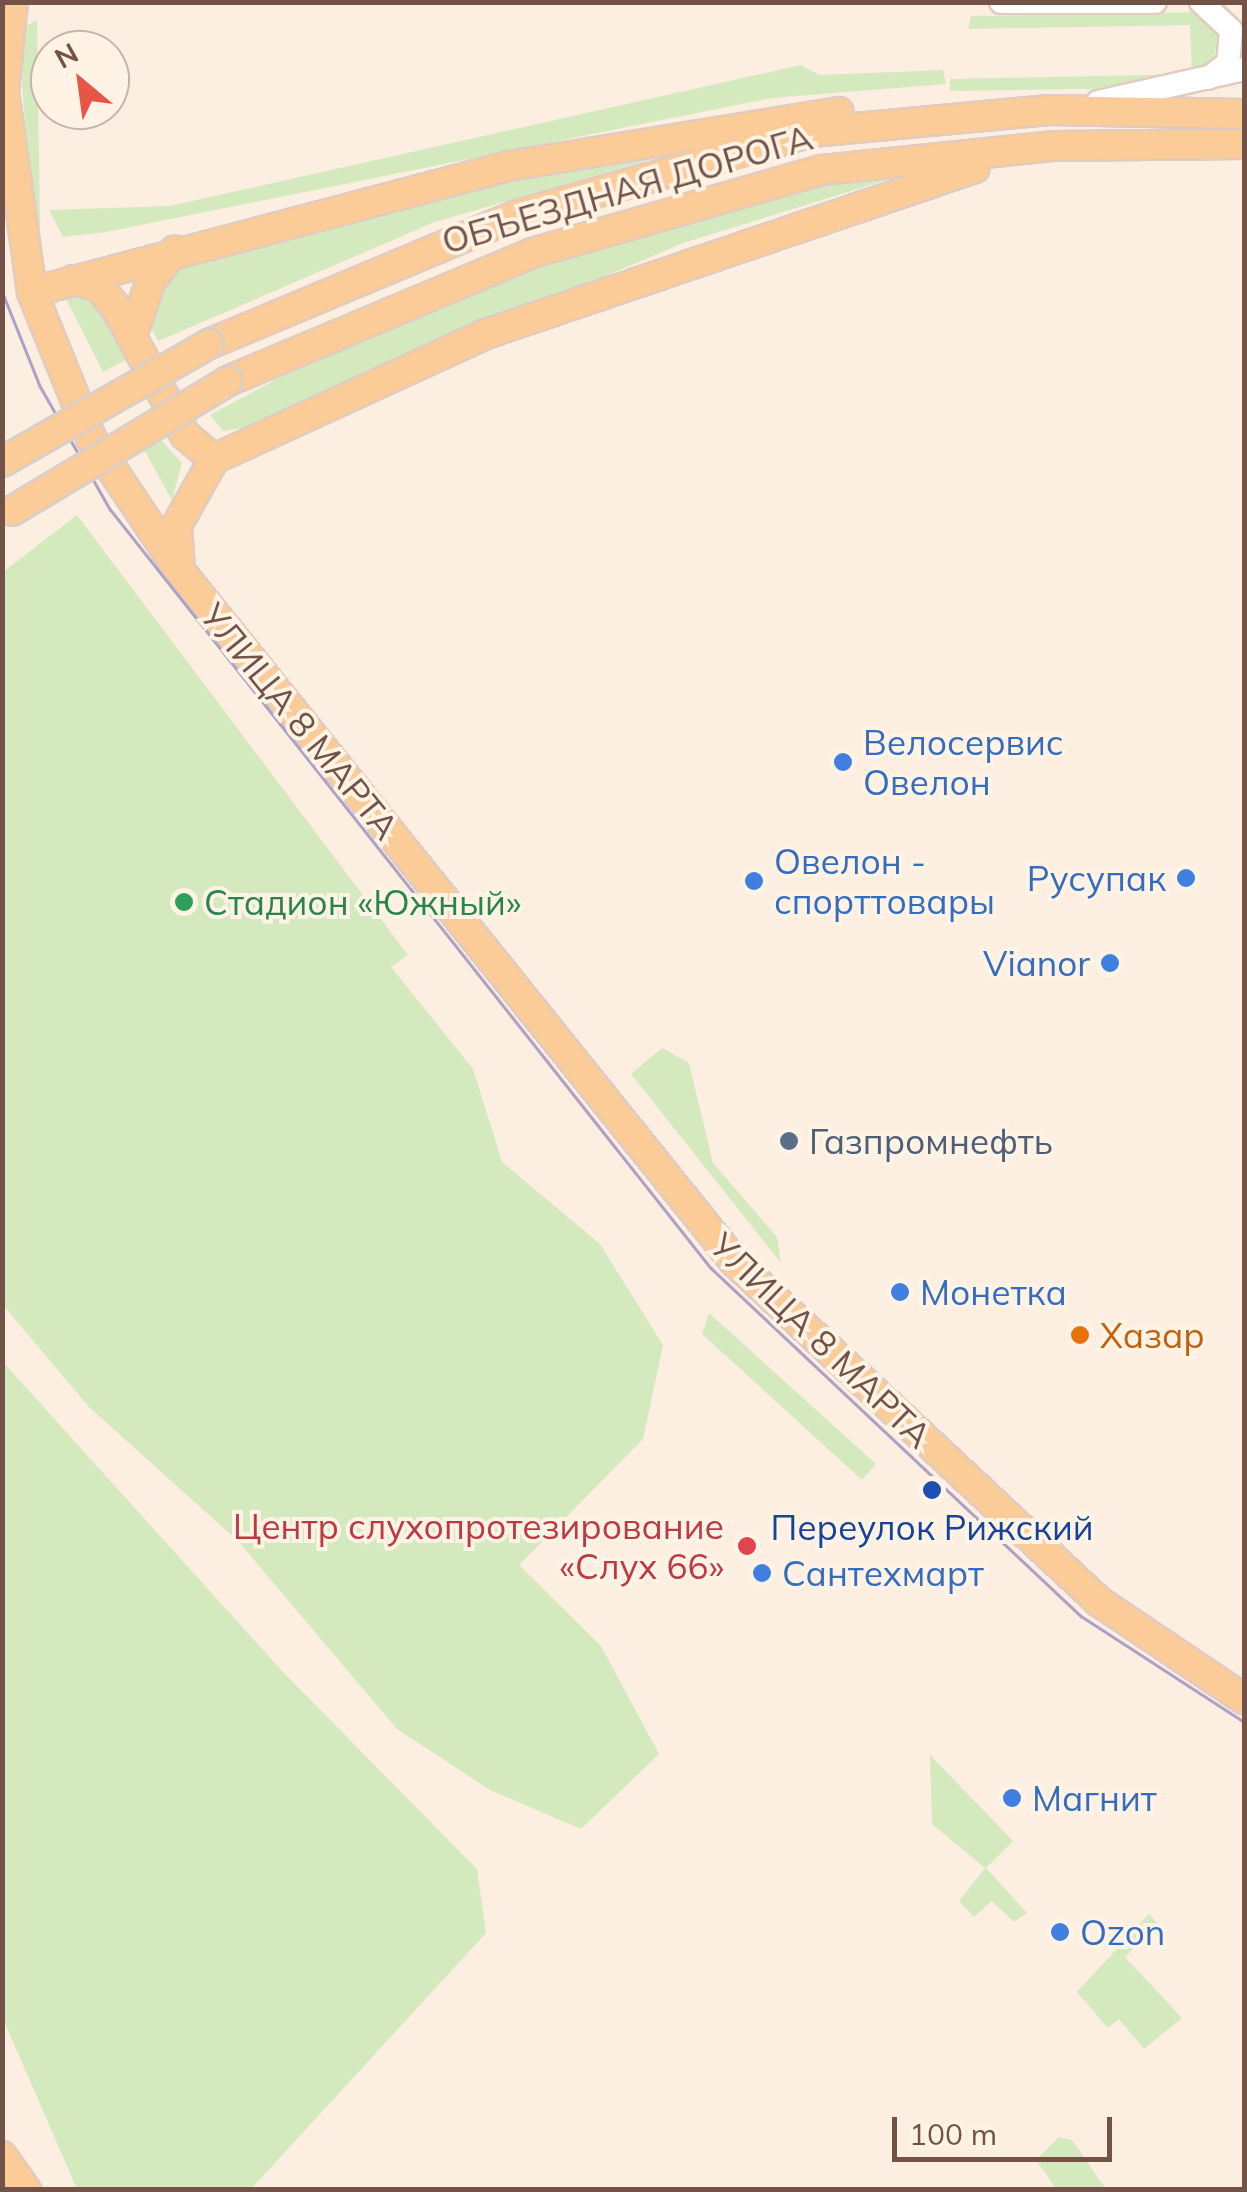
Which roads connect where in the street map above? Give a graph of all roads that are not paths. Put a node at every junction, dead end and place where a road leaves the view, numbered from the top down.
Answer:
1 (13, 2) edge
2 (1001, 2) edge
3 (1155, 2) edge
4 (1201, 2) edge
5 (1244, 70) edge
6 (1194, 87) junction
7 (1049, 110) junction
8 (975, 113) junction
9 (1244, 114) edge
10 (1244, 144) edge
11 (1056, 146) junction
12 (175, 250) junction
13 (73, 280) junction
14 (32, 292) junction
15 (132, 336) junction
16 (214, 459) junction
17 (2, 462) edge
18 (8, 514) edge
19 (180, 571) junction
20 (1244, 1699) edge
21 (2, 2156) edge
22 (26, 2190) edge

1 - 14 main road, УЛИЦА 8 МАРТА
2 - 3 street
4 - 6 street
5 - 6 street
6 - 7 street
7 - 8 main road, ОБЪЕЗДНАЯ ДОРОГА
7 - 9 main road, ОБЪЕЗДНАЯ ДОРОГА
8 - 12 main road
8 - 17 main road, ОБЪЕЗДНАЯ ДОРОГА, bridge
10 - 11 main road, ОБЪЕЗДНАЯ ДОРОГА
11 - 16 main road
11 - 18 main road, ОБЪЕЗДНАЯ ДОРОГА, bridge
12 - 13 main road
12 - 15 main road
13 - 14 main road
13 - 15 main road
14 - 19 main road, УЛИЦА 8 МАРТА
15 - 16 main road
16 - 19 main road
19 - 20 main road, УЛИЦА 8 МАРТА
21 - 22 main road

